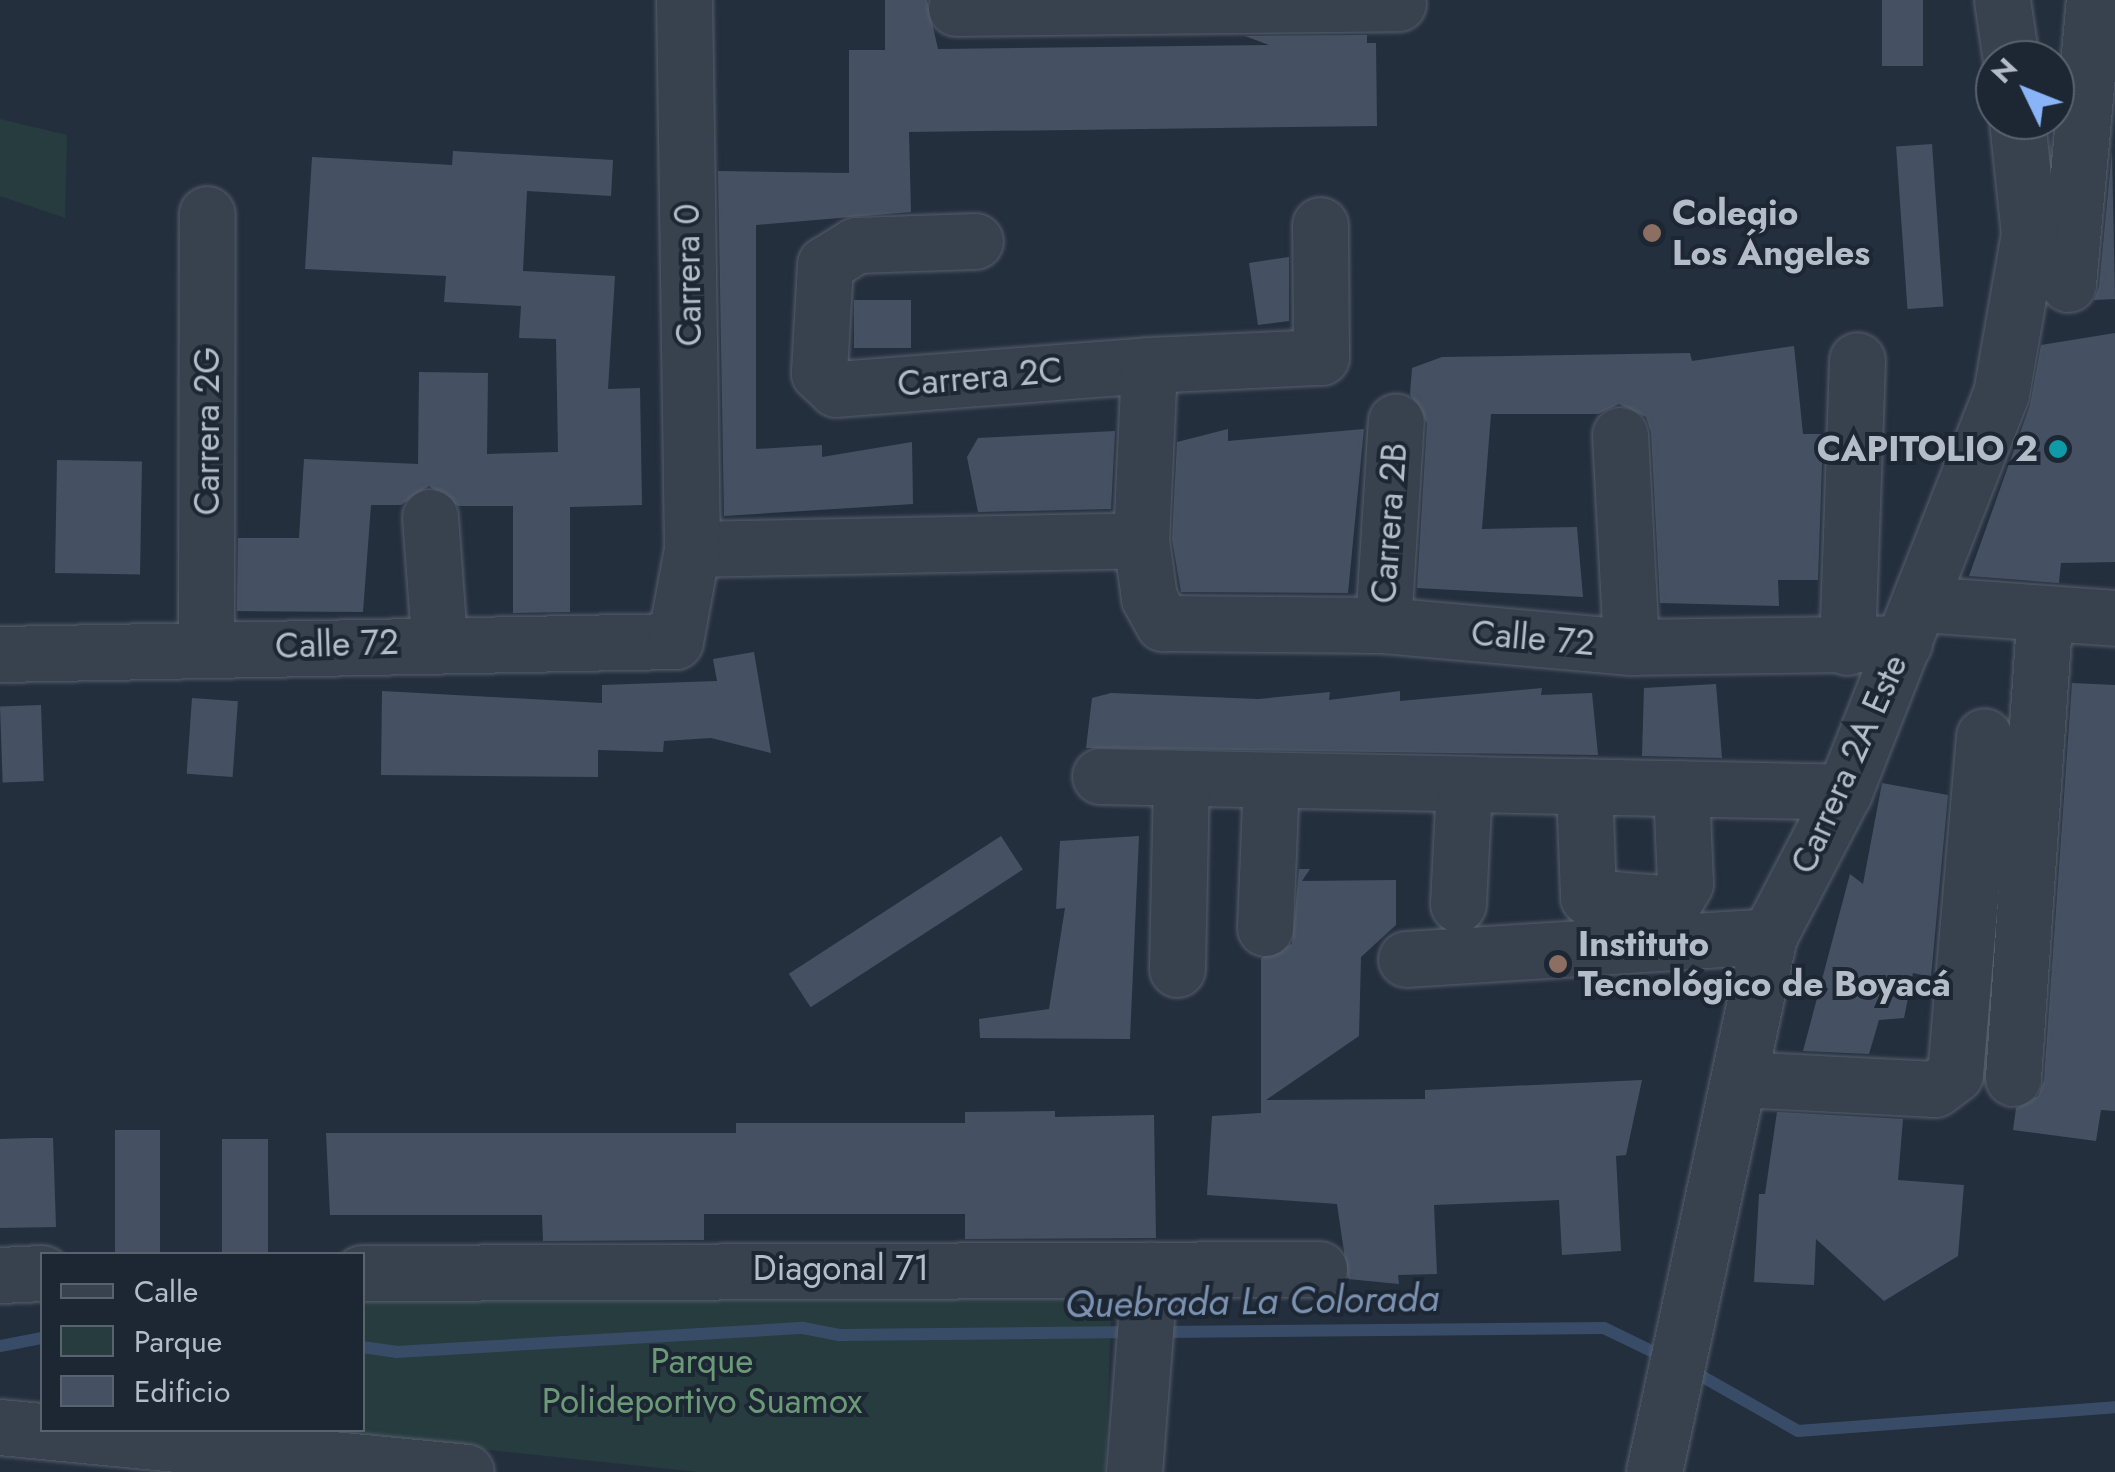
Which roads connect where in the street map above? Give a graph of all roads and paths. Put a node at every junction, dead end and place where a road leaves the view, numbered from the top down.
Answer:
1 (684, 0) edge
2 (2002, 0) edge
3 (2094, 0) edge
4 (1126, 3) edge
5 (1398, 3) dead end
6 (956, 8) dead end
7 (2007, 40) edge
8 (2086, 74) edge
9 (2019, 140) edge
10 (207, 214) dead end
11 (1320, 225) dead end
12 (974, 241) dead end
13 (2068, 284) dead end
14 (1857, 360) dead end
15 (1149, 365) junction
16 (1396, 420) dead end
17 (1620, 435) dead end
18 (430, 517) dead end
19 (1140, 540) junction
20 (692, 550) junction
21 (2045, 614) junction
22 (2115, 618) edge
23 (1912, 624) junction
24 (1383, 625) junction
25 (439, 641) junction
26 (675, 641) joint
27 (1631, 647) junction
28 (1847, 647) junction
29 (206, 648) junction
30 (0, 654) edge
31 (1984, 736) dead end
32 (1100, 776) dead end
33 (1181, 778) junction
34 (1271, 780) junction
35 (1472, 784) junction
36 (1584, 786) junction
37 (1680, 788) junction
38 (1844, 792) junction
39 (1458, 904) dead end
40 (1265, 928) dead end
41 (1769, 936) junction
42 (1406, 959) dead end
43 (1177, 969) dead end
44 (2013, 1078) dead end
45 (1740, 1079) junction
46 (1319, 1268) dead end
47 (40, 1273) edge
48 (365, 1273) edge
49 (0, 1275) edge
50 (1149, 1288) junction
51 (0, 1428) edge
52 (80, 1445) edge
53 (437, 1471) edge
54 (1134, 1472) edge
55 (1654, 1472) edge

1 - 20 street, Carrera 0
2 - 7 street
3 - 8 street
4 - 5 street
4 - 6 street
8 - 13 street
9 - 23 street, Carrera 2A Este
10 - 29 street, Carrera 2G
11 - 15 street
12 - 15 street, Carrera 2C
14 - 28 street
15 - 19 street
16 - 24 street, Carrera 2B
17 - 27 street
18 - 25 street
19 - 20 street
19 - 24 street, Calle 72
20 - 26 street, Carrera 0
21 - 22 street, Calle 72
21 - 23 street, Calle 72
21 - 44 street
23 - 28 street, Calle 72
23 - 38 street, Carrera 2A Este
24 - 27 street, Calle 72
25 - 26 street, Calle 72
25 - 29 street, Calle 72
27 - 28 street, Calle 72
29 - 30 street, Calle 72
31 - 45 street
32 - 33 street
33 - 34 street
33 - 43 street
34 - 35 street
34 - 40 street
35 - 36 street
35 - 39 street
36 - 37 street
36 - 37 street
37 - 38 street
38 - 41 street, Carrera 2A Este
41 - 42 street
41 - 45 street, Carrera 2A Este
45 - 55 street, Carrera 2A Este
46 - 50 street, Diagonal 71
47 - 49 street
48 - 50 street, Diagonal 71
50 - 54 street
51 - 52 street
52 - 53 street

